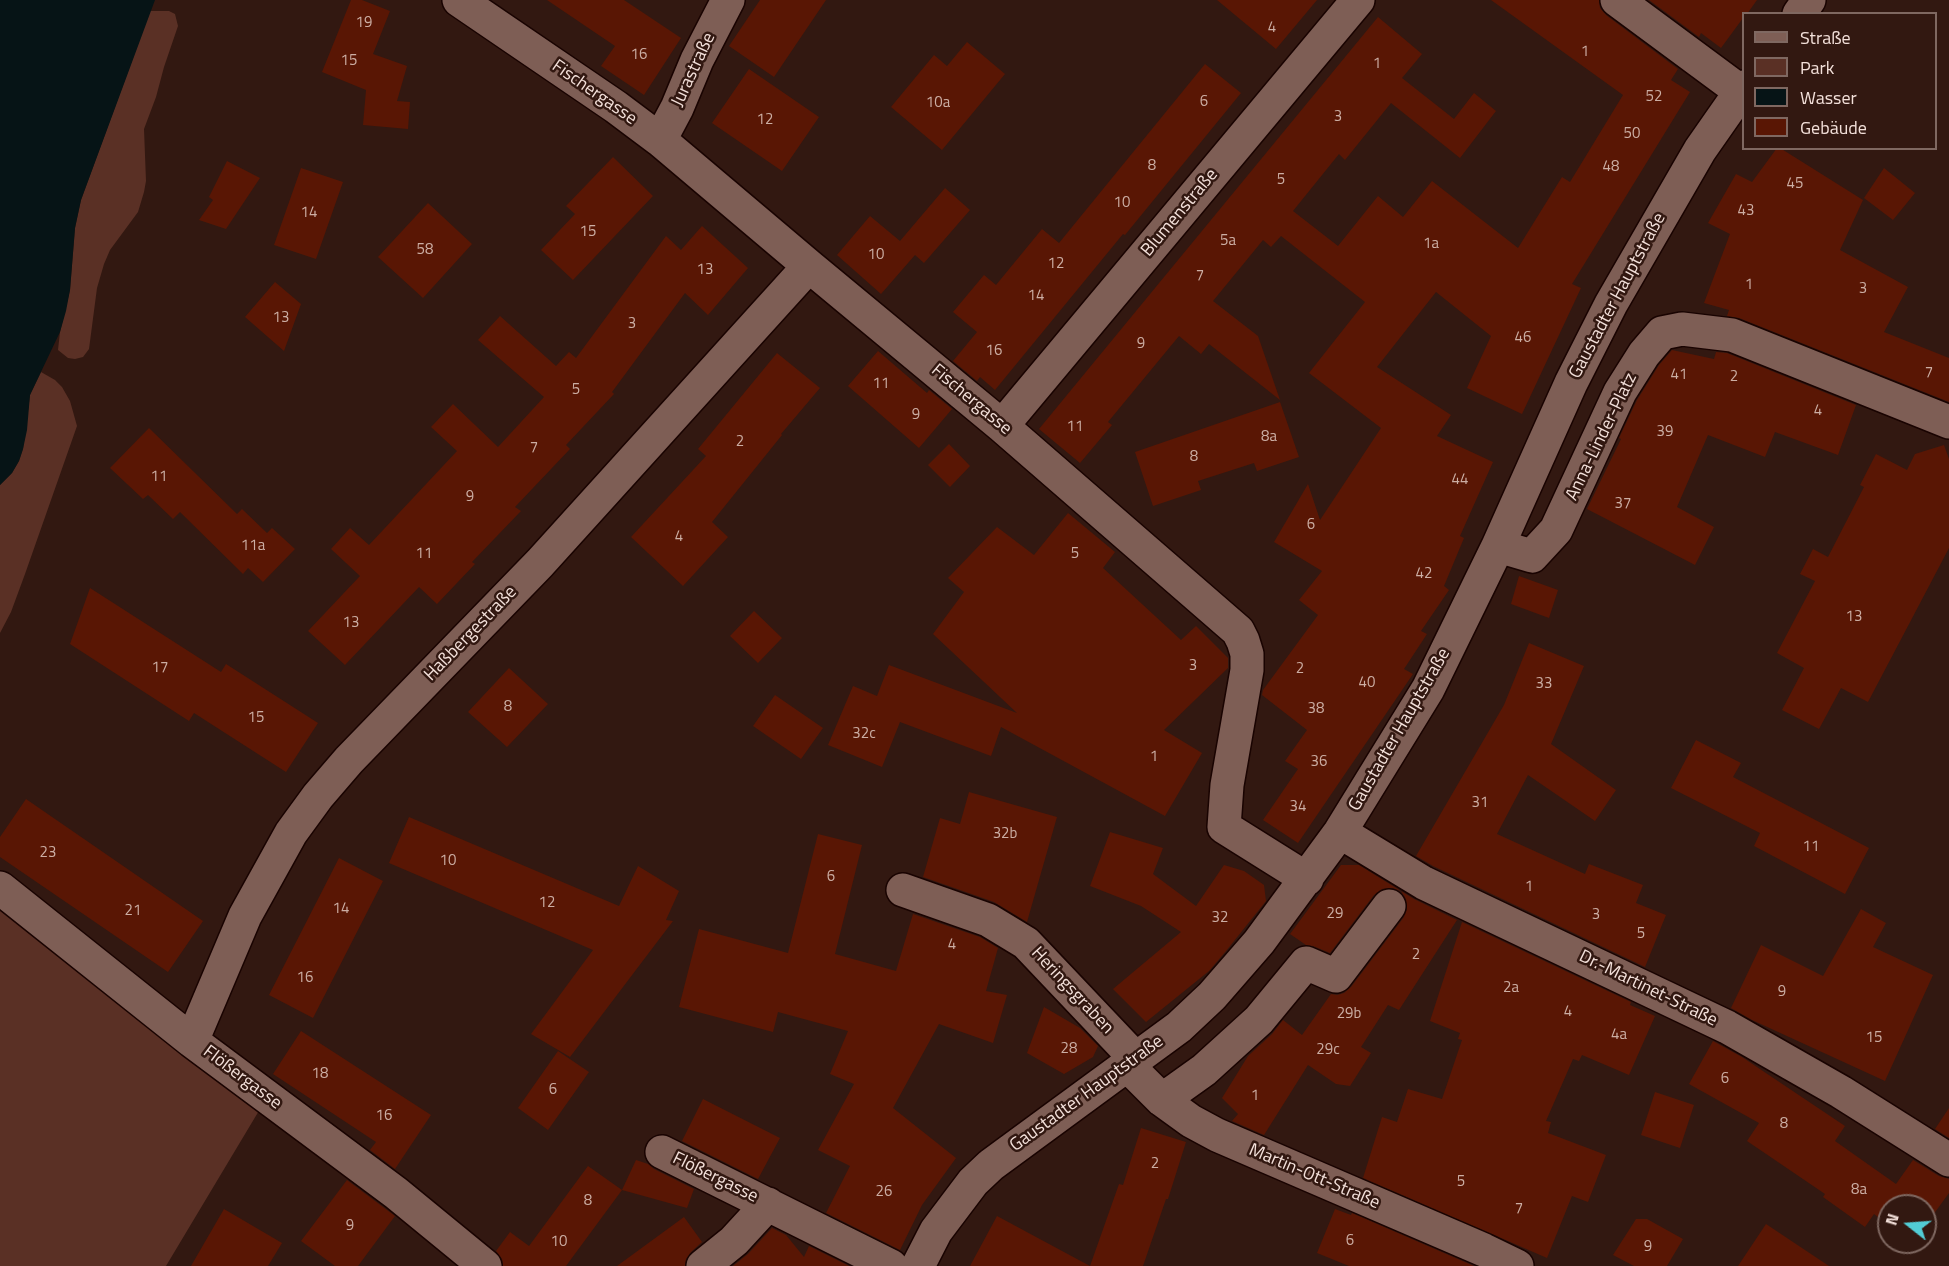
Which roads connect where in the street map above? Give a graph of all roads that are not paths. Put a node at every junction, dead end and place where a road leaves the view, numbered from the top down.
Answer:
1 (459, 0) edge
2 (728, 0) edge
3 (1358, 0) edge
4 (1617, 0) edge
5 (1742, 89) edge
6 (660, 140) junction
7 (809, 266) junction
8 (1949, 422) edge
9 (1002, 426) junction
10 (1498, 546) junction
11 (1340, 832) junction
12 (1306, 879) junction
13 (0, 888) edge
14 (903, 890) dead end
15 (1389, 906) dead end
16 (192, 1041) junction
17 (1131, 1061) junction
18 (1162, 1100) junction
19 (662, 1152) dead end
20 (1949, 1160) edge
21 (768, 1204) junction
22 (485, 1266) edge
23 (703, 1266) edge
24 (891, 1266) edge
25 (918, 1266) edge
26 (1517, 1266) edge

1 - 6 street, Fischergasse
2 - 6 street, Jurastraße
3 - 9 street, Blumenstraße
4 - 5 street
5 - 10 street, Gaustadter Hauptstraße
6 - 7 street, Fischergasse
7 - 9 street, Fischergasse
7 - 16 street, Haßbergestraße
8 - 10 street, Anna-Linder-Platz
9 - 12 street, Fischergasse
10 - 11 street, Gaustadter Hauptstraße
11 - 12 street, Gaustadter Hauptstraße
11 - 20 street, Dr.-Martinet-Straße
12 - 17 street, Gaustadter Hauptstraße
13 - 16 street, Flößergasse
14 - 17 street, Heringsgraben
15 - 18 street
16 - 22 street, Flößergasse
17 - 18 street, Martin-Ott-Straße
17 - 25 street, Gaustadter Hauptstraße
18 - 26 street, Martin-Ott-Straße
19 - 21 street, Flößergasse
21 - 23 street, Flößergasse
21 - 24 street, Flößergasse

